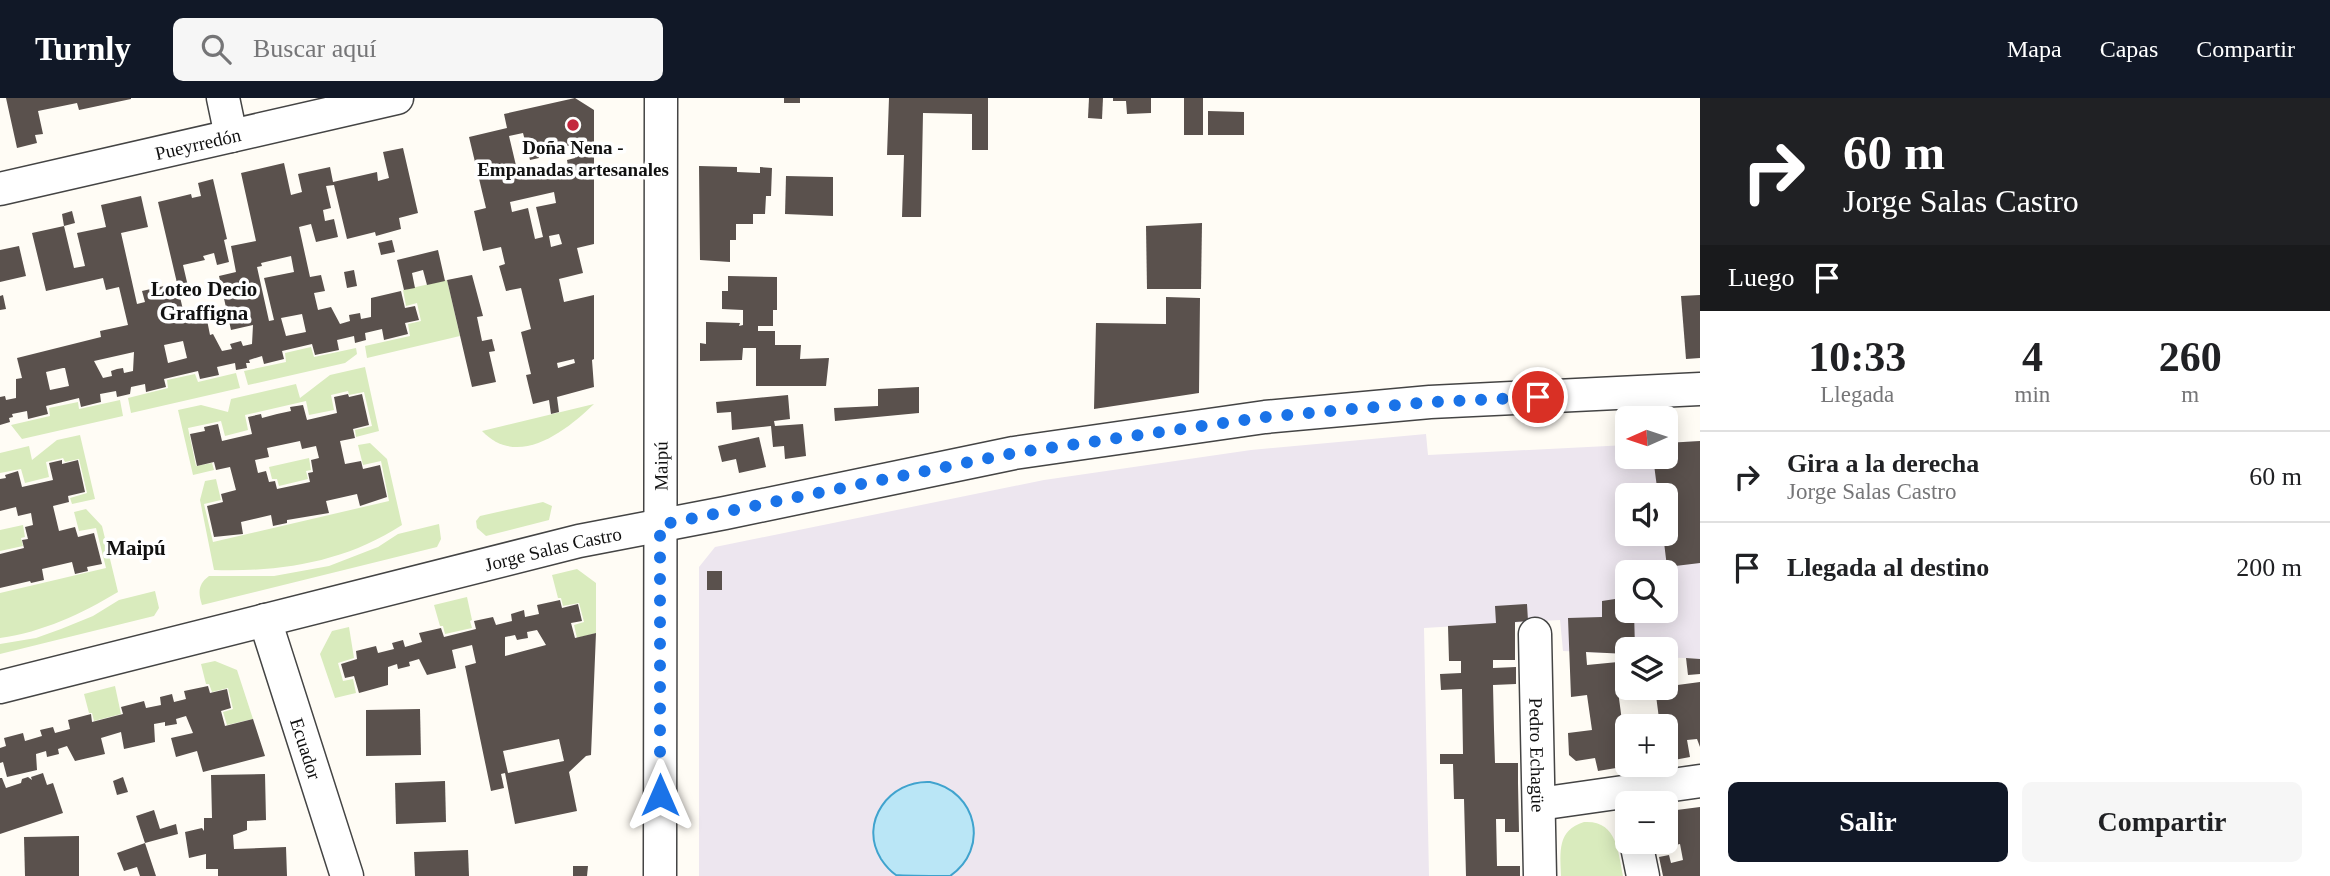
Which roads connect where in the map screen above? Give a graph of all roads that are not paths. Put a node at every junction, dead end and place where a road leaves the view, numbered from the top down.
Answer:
1 (223, 98) edge
2 (397, 98) edge
3 (661, 98) edge
4 (231, 136) junction
5 (0, 188) edge
6 (1700, 389) edge
7 (660, 525) junction
8 (265, 620) junction
9 (1535, 634) dead end
10 (0, 687) edge
11 (1700, 781) edge
12 (1655, 791) edge
13 (1615, 798) edge
14 (1539, 804) junction
15 (1638, 854) edge
16 (347, 876) edge
17 (660, 876) edge
18 (1540, 876) edge
19 (1643, 876) edge

1 - 4 street
2 - 4 street, Pueyrredón
3 - 7 street, Maipú
4 - 5 street, Pueyrredón
6 - 7 street, Jorge Salas Castro
7 - 8 street, Jorge Salas Castro
7 - 17 street, Maipú
8 - 10 street, Jorge Salas Castro
8 - 16 street, Ecuador
9 - 14 street, Pedro Echagüe
11 - 12 street
13 - 14 street
14 - 18 street, Pedro Echagüe
15 - 19 street

